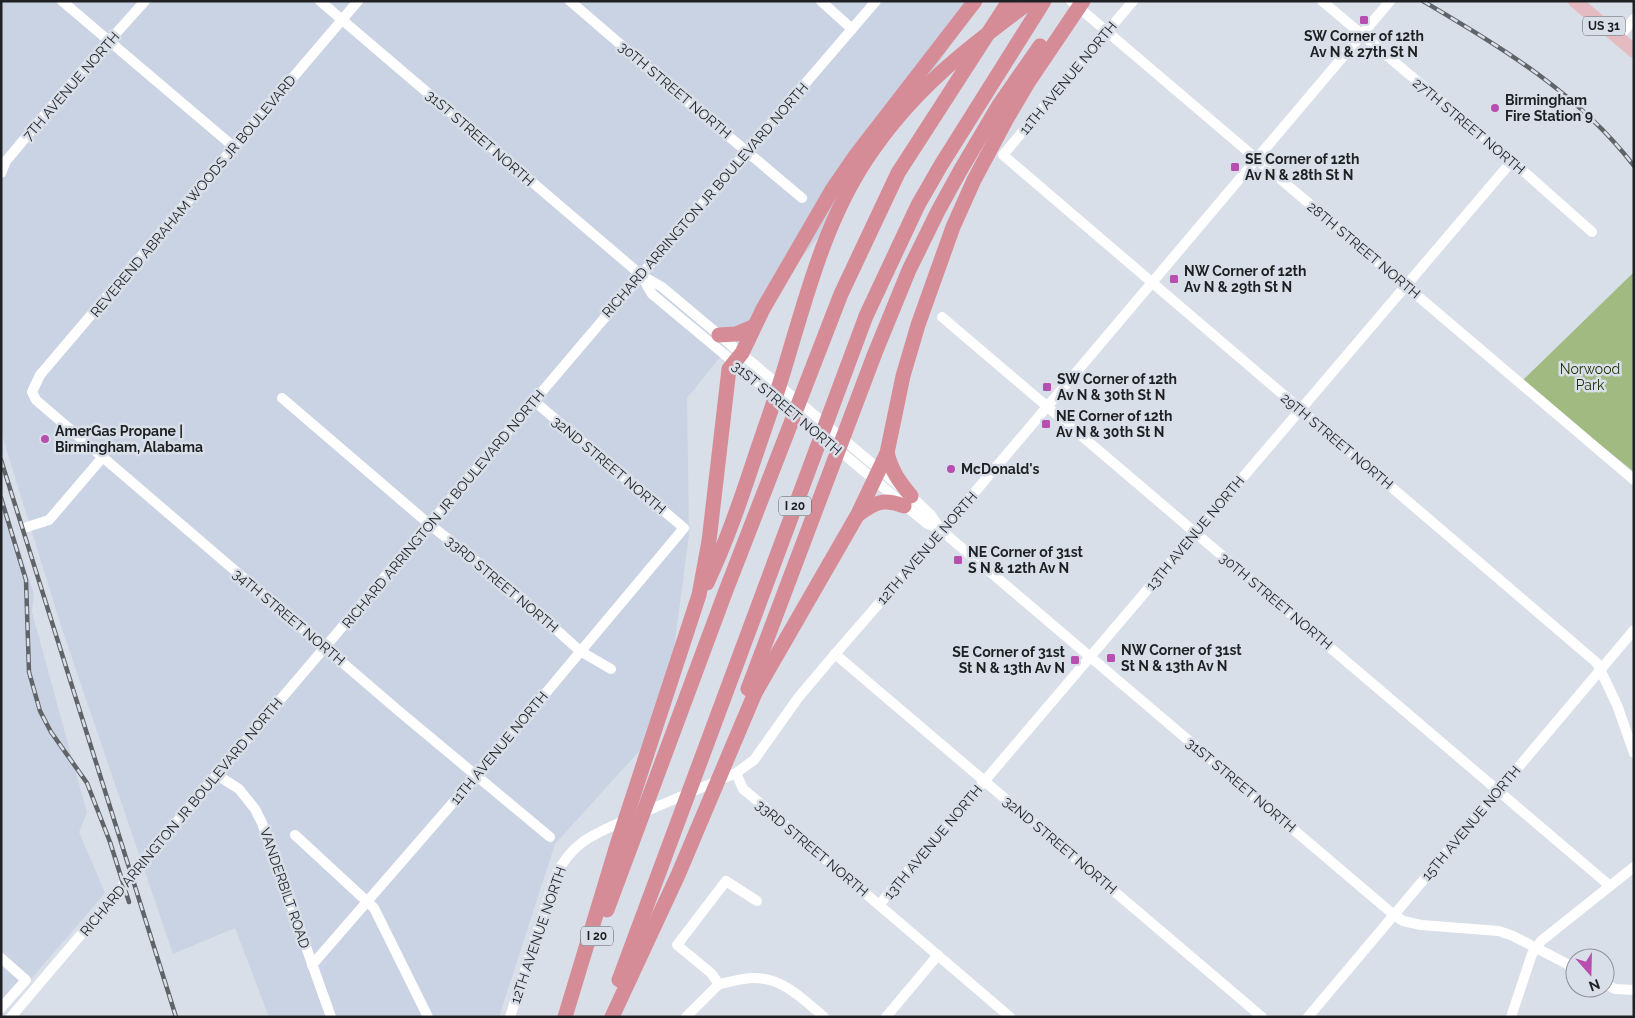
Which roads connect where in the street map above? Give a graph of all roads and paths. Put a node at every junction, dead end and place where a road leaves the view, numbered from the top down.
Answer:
1 (62, 1) edge
2 (145, 1) edge
3 (320, 1) edge
4 (358, 1) edge
5 (570, 1) edge
6 (821, 1) edge
7 (876, 1) edge
8 (975, 1) edge
9 (1009, 1) edge
10 (1031, 1) edge
11 (1044, 1) edge
12 (1071, 1) edge
13 (1083, 1) edge
14 (1133, 1) edge
15 (1322, 1) edge
16 (1390, 1) edge
17 (1575, 1) edge
18 (1634, 19) edge
19 (342, 20) junction
20 (852, 29) junction
21 (1107, 32) junction
22 (1362, 35) junction
23 (1618, 38) junction
24 (109, 41) junction
25 (1634, 51) edge
26 (234, 147) junction
27 (748, 151) junction
28 (1004, 155) joint
29 (4, 159) edge
30 (1257, 159) junction
31 (1512, 161) junction
32 (1, 173) edge
33 (802, 198) dead end
34 (1592, 232) dead end
35 (641, 274) junction
36 (1152, 283) junction
37 (1406, 285) junction
38 (942, 317) dead end
39 (753, 327) junction
40 (719, 335) junction
41 (737, 358) junction
42 (32, 392) joint
43 (282, 398) dead end
44 (534, 401) junction
45 (1048, 407) junction
46 (1300, 409) junction
47 (888, 453) junction
48 (102, 458) junction
49 (877, 475) junction
50 (1634, 480) edge
51 (908, 501) junction
52 (858, 514) junction
53 (429, 524) junction
54 (28, 527) dead end
55 (684, 528) joint
56 (942, 531) junction
57 (1196, 533) junction
58 (692, 616) junction
59 (1634, 630) edge
60 (326, 647) junction
61 (580, 651) junction
62 (835, 654) junction
63 (1090, 657) junction
64 (611, 669) dead end
65 (1601, 669) junction
66 (1634, 753) edge
67 (732, 774) junction
68 (217, 775) junction
69 (477, 775) junction
70 (984, 781) junction
71 (1498, 791) junction
72 (295, 835) dead end
73 (550, 837) dead end
74 (683, 861) junction
75 (1634, 867) edge
76 (1610, 886) junction
77 (368, 900) junction
78 (758, 901) dead end
79 (879, 905) junction
80 (1394, 915) junction
81 (1536, 948) junction
82 (938, 956) junction
83 (1, 958) edge
84 (1565, 963) edge
85 (312, 965) junction
86 (719, 984) junction
87 (1615, 989) edge
88 (1634, 990) edge
89 (1, 1008) edge
90 (11, 1017) edge
91 (331, 1017) edge
92 (428, 1017) edge
93 (510, 1017) edge
94 (565, 1017) edge
95 (606, 1017) edge
96 (612, 1017) edge
97 (686, 1017) edge
98 (824, 1017) edge
99 (886, 1017) edge
100 (1010, 1017) edge
101 (1262, 1017) edge
102 (1308, 1017) edge
103 (1511, 1017) edge

1 - 24 street
2 - 24 street, 7TH AVENUE NORTH
3 - 19 street, 31ST STREET NORTH
4 - 19 street, REVEREND ABRAHAM WOODS JR BOULEVARD
5 - 27 street, 30TH STREET NORTH
6 - 20 street
7 - 20 street, RICHARD ARRINGTON JR BOULEVARD NORTH
8 - 39 highway
9 - 94 highway, I 20
10 - 58 highway
11 - 95 highway, I 20
12 - 21 street, 28TH STREET NORTH
12 - 74 highway
13 - 47 highway
14 - 21 street, 11TH AVENUE NORTH
15 - 22 street, 27TH STREET NORTH
16 - 22 street, 12TH AVENUE NORTH
17 - 23 main road, US 31
18 - 23 street
19 - 26 street, REVEREND ABRAHAM WOODS JR BOULEVARD
19 - 35 street, 31ST STREET NORTH
20 - 27 street, RICHARD ARRINGTON JR BOULEVARD NORTH
21 - 28 street, 11TH AVENUE NORTH
21 - 30 street, 28TH STREET NORTH
22 - 30 street, 12TH AVENUE NORTH
22 - 31 street, 27TH STREET NORTH
23 - 25 main road, US 31
24 - 26 street
24 - 29 street, 7TH AVENUE NORTH
26 - 42 street, REVEREND ABRAHAM WOODS JR BOULEVARD
27 - 33 street, 30TH STREET NORTH
27 - 35 street, RICHARD ARRINGTON JR BOULEVARD NORTH
28 - 36 street, 29TH STREET NORTH
29 - 32 street, 7TH AVENUE NORTH
30 - 36 street, 12TH AVENUE NORTH
30 - 37 street, 28TH STREET NORTH
31 - 34 street, 27TH STREET NORTH
31 - 37 street, 13TH AVENUE NORTH
35 - 40 street, 31ST STREET NORTH
35 - 41 street, 31ST STREET NORTH
35 - 44 street, RICHARD ARRINGTON JR BOULEVARD NORTH
36 - 45 street, 12TH AVENUE NORTH
36 - 46 street, 29TH STREET NORTH
37 - 46 street, 13TH AVENUE NORTH
37 - 50 street, 28TH STREET NORTH
38 - 45 street, 30TH STREET NORTH
39 - 40 highway
39 - 41 highway
40 - 41 street, 31ST STREET NORTH
41 - 49 street, 31ST STREET NORTH
41 - 49 street, 31ST STREET NORTH
41 - 58 highway
42 - 48 street, 34TH STREET NORTH
43 - 53 street, 33RD STREET NORTH
44 - 53 street, RICHARD ARRINGTON JR BOULEVARD NORTH
44 - 55 street, 32ND STREET NORTH
45 - 56 street, 12TH AVENUE NORTH
45 - 57 street, 30TH STREET NORTH
46 - 57 street, 13TH AVENUE NORTH
46 - 65 street, 29TH STREET NORTH
47 - 49 highway
47 - 51 highway
48 - 54 street
48 - 60 street, 34TH STREET NORTH
49 - 51 street, 31ST STREET NORTH
49 - 52 highway
51 - 52 highway
51 - 56 street, 31ST STREET NORTH
52 - 74 highway
53 - 60 street, RICHARD ARRINGTON JR BOULEVARD NORTH
53 - 61 street, 33RD STREET NORTH
55 - 61 street, 11TH AVENUE NORTH
56 - 62 street, 12TH AVENUE NORTH
56 - 63 street, 31ST STREET NORTH
57 - 63 street, 13TH AVENUE NORTH
57 - 71 street, 30TH STREET NORTH
58 - 94 highway
59 - 65 street, 15TH AVENUE NORTH
60 - 68 street, RICHARD ARRINGTON JR BOULEVARD NORTH
60 - 69 street, 34TH STREET NORTH
61 - 64 street, 33RD STREET NORTH
61 - 69 street, 11TH AVENUE NORTH
62 - 67 street, 12TH AVENUE NORTH
62 - 70 street, 32ND STREET NORTH
63 - 70 street, 13TH AVENUE NORTH
63 - 80 street, 31ST STREET NORTH
65 - 66 street, 29TH STREET NORTH
65 - 71 street, 15TH AVENUE NORTH
67 - 79 street, 33RD STREET NORTH
67 - 93 street, 12TH AVENUE NORTH
68 - 85 street, VANDERBILT ROAD
68 - 90 street, RICHARD ARRINGTON JR BOULEVARD NORTH
69 - 73 street, 34TH STREET NORTH
69 - 77 street, 11TH AVENUE NORTH
70 - 79 street, 13TH AVENUE NORTH
70 - 101 street, 32ND STREET NORTH
71 - 76 street, 30TH STREET NORTH
71 - 80 street, 15TH AVENUE NORTH
72 - 77 street
74 - 96 highway
75 - 76 street
76 - 81 street
77 - 85 street, 11TH AVENUE NORTH
77 - 92 street
78 - 86 street
79 - 82 street, 33RD STREET NORTH
80 - 81 street, 31ST STREET NORTH
80 - 102 street, 15TH AVENUE NORTH
81 - 84 street, 31ST STREET NORTH
81 - 103 street
82 - 99 street
82 - 100 street, 33RD STREET NORTH
83 - 89 street
85 - 91 street, VANDERBILT ROAD
86 - 97 street
86 - 98 street
87 - 88 street

